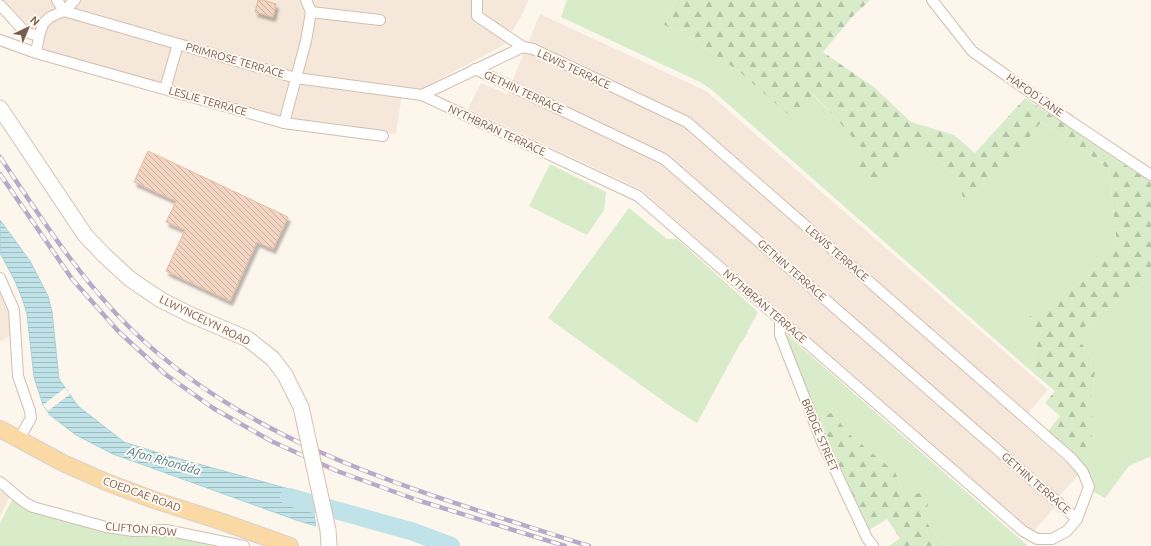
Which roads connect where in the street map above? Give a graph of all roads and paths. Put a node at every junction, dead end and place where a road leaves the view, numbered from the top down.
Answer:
1 (57, 0) edge
2 (75, 0) edge
3 (306, 0) edge
4 (477, 0) edge
5 (932, 0) edge
6 (0, 5) edge
7 (64, 11) junction
8 (311, 12) junction
9 (380, 20) dead end
10 (39, 36) junction
11 (0, 40) edge
12 (178, 44) junction
13 (523, 47) junction
14 (36, 52) junction
15 (475, 69) junction
16 (296, 78) junction
17 (165, 89) junction
18 (422, 95) junction
19 (0, 108) edge
20 (284, 123) junction
21 (383, 136) dead end
22 (1151, 176) edge
23 (0, 278) edge
24 (780, 320) junction
25 (0, 429) edge
26 (19, 439) junction
27 (0, 482) edge
28 (1077, 519) junction
29 (284, 545) edge
30 (244, 546) edge
31 (329, 546) edge
32 (873, 546) edge

1 - 7 street
2 - 7 street
3 - 8 street
4 - 13 street
5 - 22 street, HAFOD LANE
6 - 10 street
7 - 10 street
7 - 12 street, PRIMROSE TERRACE
8 - 9 street
8 - 16 street
10 - 14 street
11 - 14 street, LESLIE TERRACE
12 - 16 street, PRIMROSE TERRACE
12 - 17 street
13 - 15 street
13 - 28 street, LEWIS TERRACE
14 - 17 street, LESLIE TERRACE
15 - 18 street
15 - 28 street, GETHIN TERRACE
16 - 18 street, PRIMROSE TERRACE
16 - 20 street
17 - 20 street, LESLIE TERRACE
18 - 24 street, NYTHBRAN TERRACE
19 - 31 main road, LLWYNCELYN ROAD, bridge
20 - 21 street, LESLIE TERRACE
23 - 26 street
24 - 28 street, NYTHBRAN TERRACE
24 - 32 street, BRIDGE STREET
25 - 26 main road, COEDCAE ROAD
26 - 29 main road, COEDCAE ROAD
27 - 30 street, CLIFTON ROW

